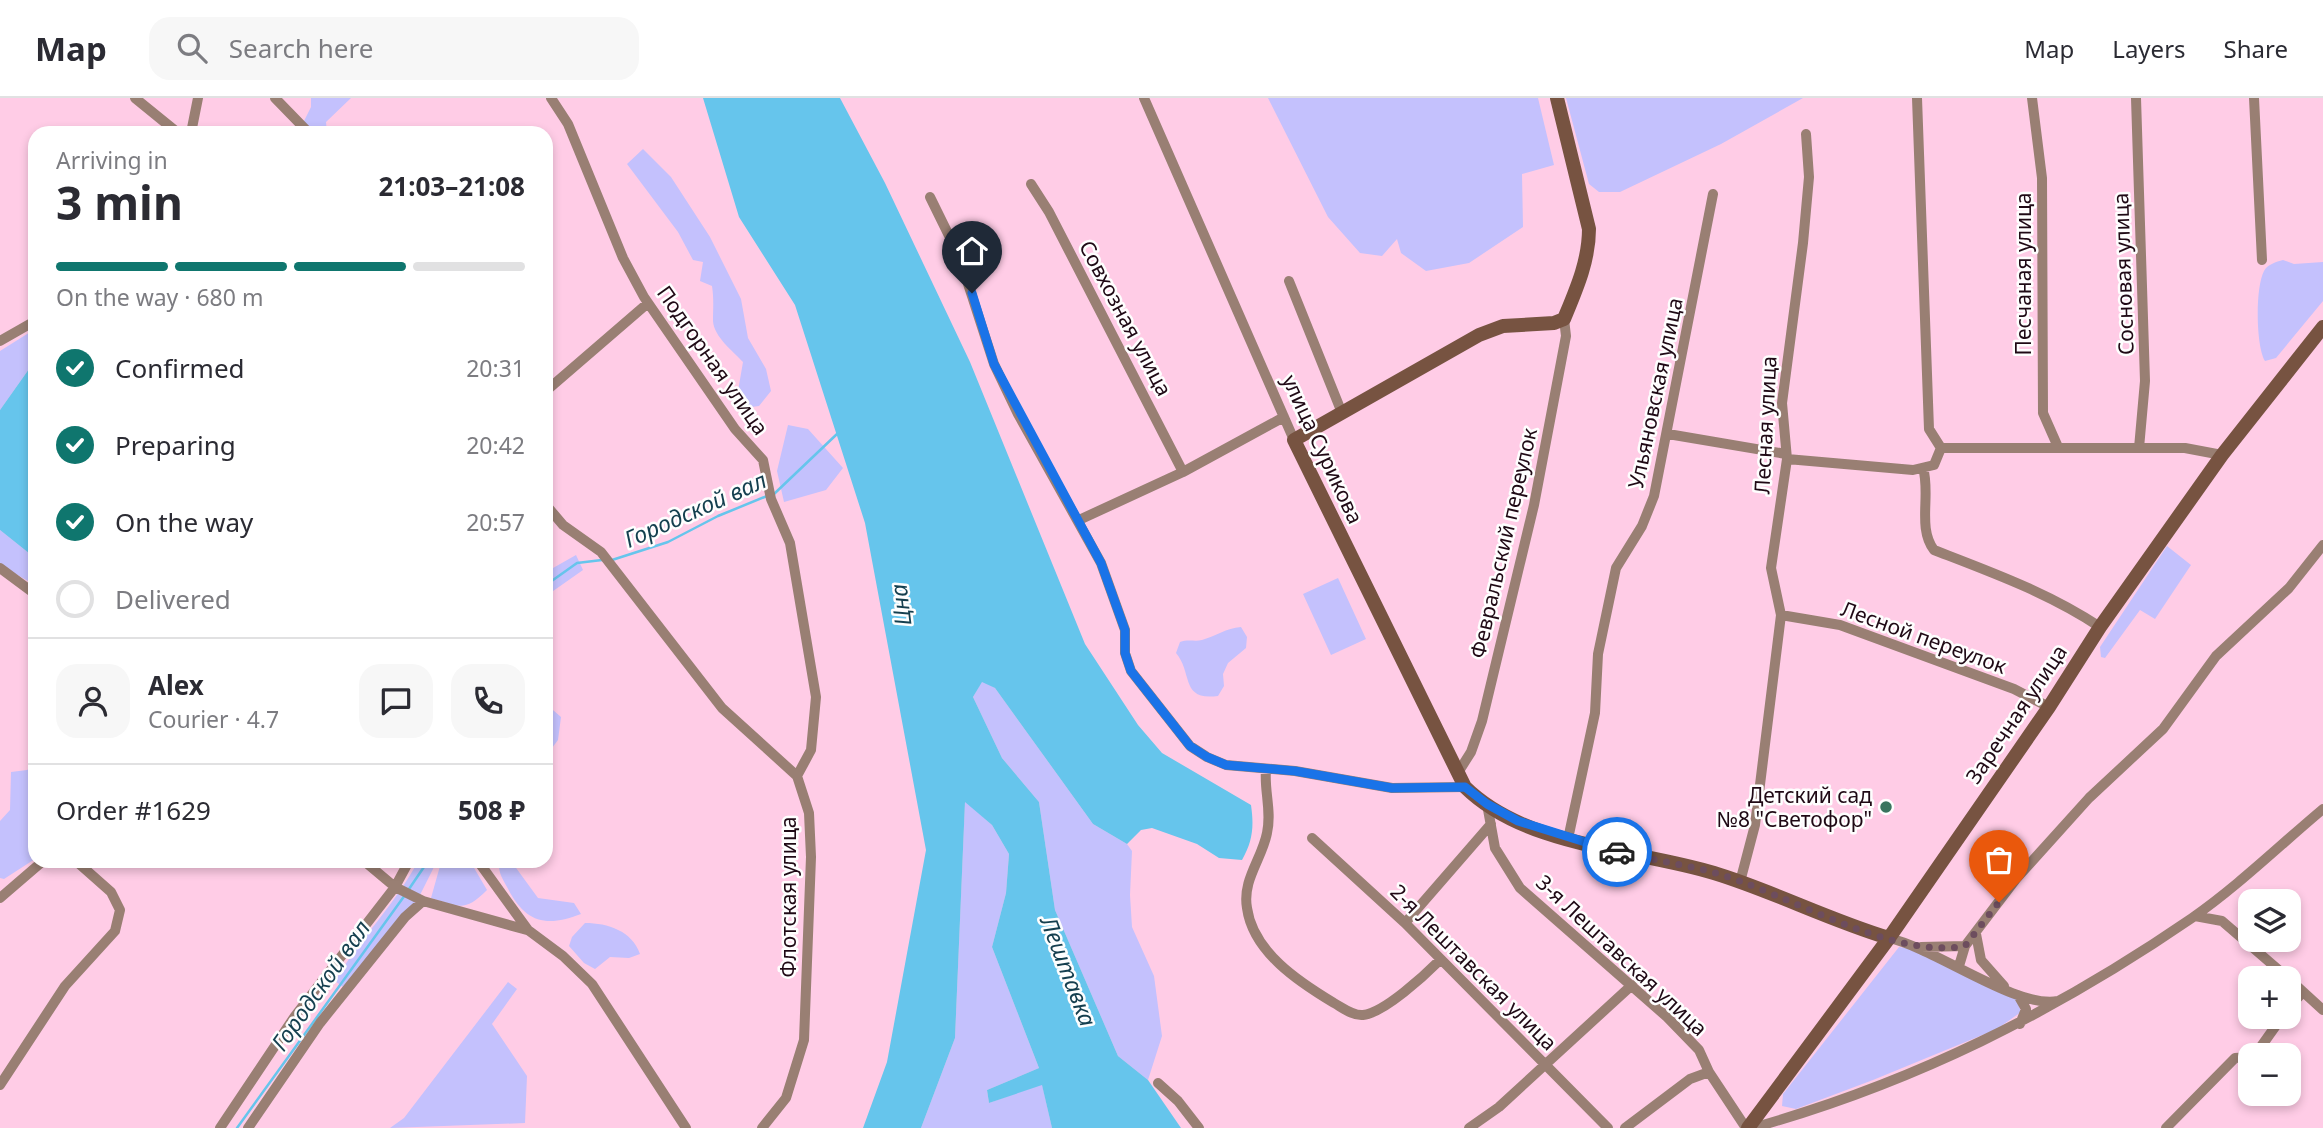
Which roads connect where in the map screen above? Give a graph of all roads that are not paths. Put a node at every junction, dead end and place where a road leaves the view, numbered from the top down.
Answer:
1 (135, 98) edge
2 (198, 98) edge
3 (275, 98) edge
4 (551, 98) edge
5 (1144, 98) edge
6 (1557, 98) edge
7 (1917, 98) edge
8 (2032, 98) edge
9 (2136, 98) edge
10 (2254, 98) edge
11 (169, 126) edge
12 (192, 126) edge
13 (302, 126) edge
14 (1806, 134) dead end
15 (1031, 184) dead end
16 (1713, 194) dead end
17 (930, 197) dead end
18 (2262, 260) dead end
19 (1289, 281) dead end
20 (648, 303) junction
21 (1564, 319) junction
22 (28, 325) edge
23 (2323, 327) edge
24 (0, 341) edge
25 (553, 385) edge
26 (1342, 413) junction
27 (1284, 417) junction
28 (1668, 434) junction
29 (1294, 440) junction
30 (2058, 447) junction
31 (1941, 448) junction
32 (2139, 448) junction
33 (2222, 455) junction
34 (1786, 456) junction
35 (1923, 468) junction
36 (1184, 471) junction
37 (553, 513) edge
38 (1079, 520) junction
39 (2323, 545) edge
40 (0, 568) edge
41 (28, 589) edge
42 (1781, 615) junction
43 (2100, 626) junction
44 (2049, 706) junction
45 (1266, 770) junction
46 (1459, 771) junction
47 (797, 776) junction
48 (1465, 787) junction
49 (1487, 804) junction
50 (2323, 809) edge
51 (1491, 824) junction
52 (1312, 838) dead end
53 (1568, 839) junction
54 (35, 868) edge
55 (84, 868) edge
56 (373, 868) edge
57 (408, 868) edge
58 (483, 868) edge
59 (1740, 882) junction
60 (403, 891) junction
61 (0, 898) edge
62 (423, 901) junction
63 (2194, 916) junction
64 (1405, 923) junction
65 (528, 930) junction
66 (1976, 934) junction
67 (1888, 938) junction
68 (1965, 946) junction
69 (1921, 947) junction
70 (1440, 960) junction
71 (1959, 966) junction
72 (2274, 966) edge
73 (1632, 985) junction
74 (2006, 989) junction
75 (2303, 992) edge
76 (2018, 995) junction
77 (2066, 999) junction
78 (2322, 1007) edge
79 (2020, 1024) junction
80 (2238, 1057) edge
81 (1546, 1064) junction
82 (1709, 1072) junction
83 (1158, 1083) dead end
84 (0, 1085) edge
85 (1763, 1107) junction
86 (1782, 1120) junction
87 (1607, 1127) edge
88 (219, 1128) edge
89 (248, 1128) edge
90 (686, 1128) edge
91 (762, 1128) edge
92 (1199, 1128) edge
93 (1469, 1128) edge
94 (1625, 1128) edge
95 (1749, 1128) edge
96 (2166, 1128) edge

1 - 11 street
2 - 12 street
3 - 13 street
4 - 20 street, Подгорная улица
5 - 27 street, улица Сурикова
6 - 21 street
7 - 31 street
8 - 30 street, Песчаная улица
9 - 32 street, Сосновая улица
10 - 18 street
14 - 34 street, Лесная улица
15 - 36 street, Совхозная улица
16 - 28 street, Ульяновская улица
17 - 38 street
19 - 26 street
20 - 25 street
20 - 47 street, Подгорная улица
21 - 26 street
21 - 46 street, Февральский переулок
22 - 24 street
23 - 33 street, Заречная улица
26 - 29 street
27 - 29 street, улица Сурикова
27 - 36 street
28 - 34 street
28 - 53 street, Ульяновская улица
29 - 46 street, улица Сурикова
30 - 31 street
30 - 32 street
31 - 35 street
32 - 33 street
33 - 43 street, Заречная улица
34 - 35 street
34 - 42 street, Лесная улица
35 - 43 street
36 - 38 street
37 - 47 street, Флотская улица
38 - 45 street
39 - 66 street
40 - 41 street
42 - 44 street, Лесной переулок
42 - 59 street, Лесная улица
43 - 44 street, Заречная улица
44 - 67 street, Заречная улица
45 - 48 street
45 - 70 street
46 - 48 street, улица Сурикова
47 - 91 street, Флотская улица
48 - 49 street
49 - 51 street, 3-я Лештавская улица
49 - 53 street
50 - 63 street
51 - 64 street
51 - 73 street, 3-я Лештавская улица
52 - 64 street, 2-я Лештавская улица
53 - 59 street
54 - 61 street
55 - 84 street
56 - 60 street
57 - 60 street
58 - 65 street
59 - 67 street
60 - 62 street
60 - 88 street
62 - 65 street
62 - 89 street
63 - 72 street
63 - 77 street
64 - 70 street, 2-я Лештавская улица
65 - 90 street
66 - 68 street
66 - 74 street
67 - 69 street
67 - 85 street, Заречная улица
68 - 69 street
68 - 71 street
69 - 71 street
70 - 81 street, 2-я Лештавская улица
71 - 74 street
73 - 81 street
73 - 82 street, 3-я Лештавская улица
74 - 76 street
75 - 78 street
76 - 77 street
76 - 79 street
77 - 79 street
79 - 86 street
80 - 96 street
81 - 87 street, 2-я Лештавская улица
81 - 93 street
82 - 94 street
82 - 95 street, 3-я Лештавская улица
83 - 92 street
85 - 86 street
85 - 95 street
86 - 95 street

